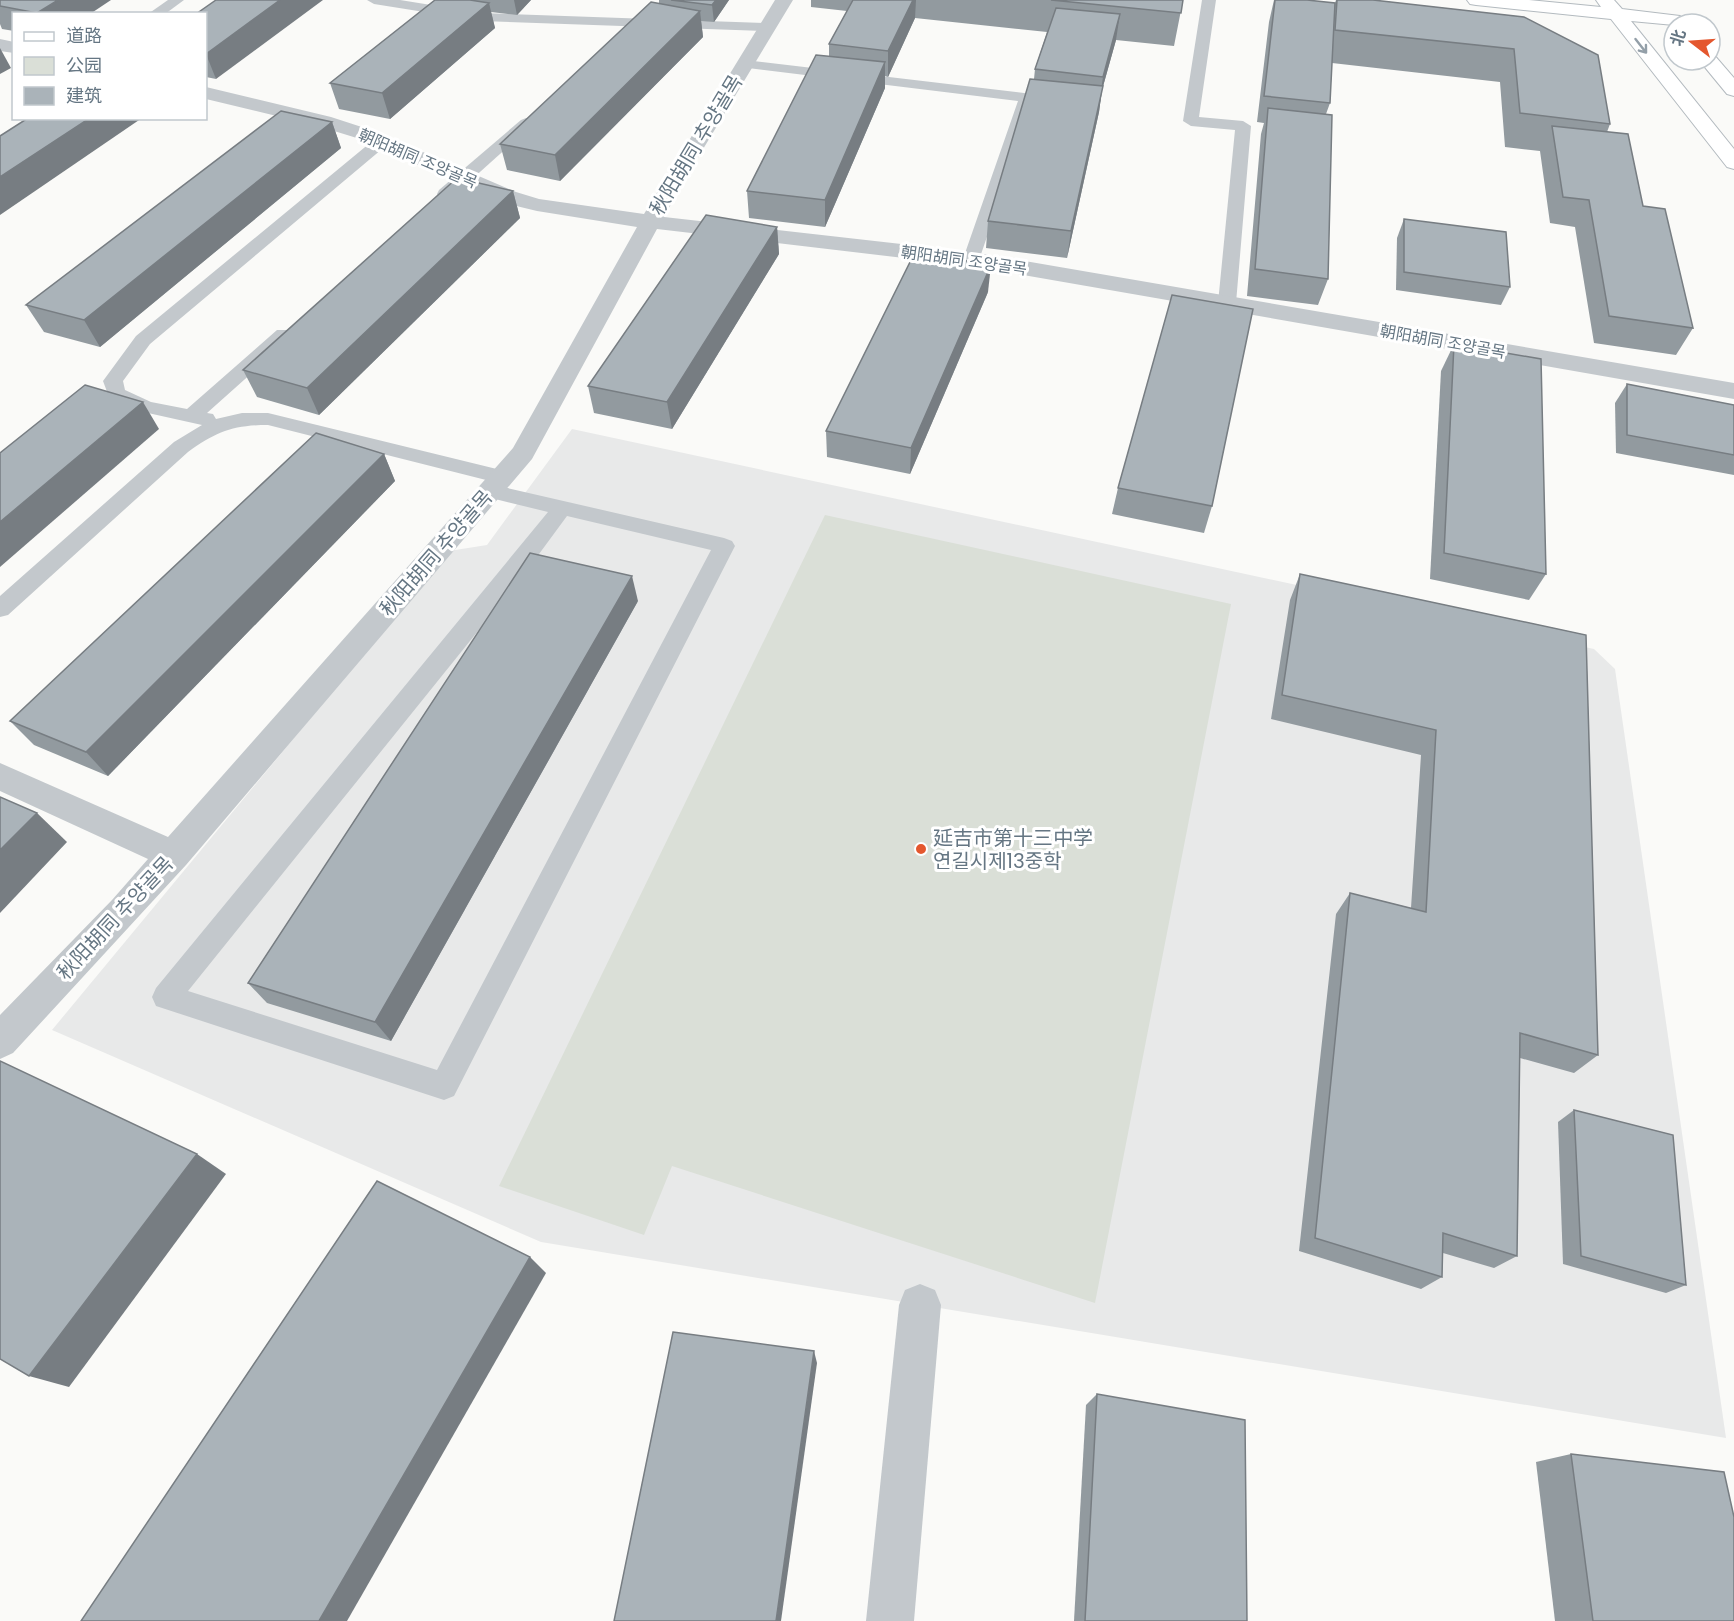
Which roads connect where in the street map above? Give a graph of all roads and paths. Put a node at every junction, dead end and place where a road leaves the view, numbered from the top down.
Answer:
1 (177, 0) edge
2 (374, 0) edge
3 (783, 0) edge
4 (1209, 0) edge
5 (1476, 0) edge
6 (1657, 0) edge
7 (1611, 7) edge
8 (159, 12) edge
9 (1667, 12) edge
10 (1662, 19) edge
11 (641, 23) junction
12 (767, 27) junction
13 (623, 38) edge
14 (745, 64) junction
15 (1718, 72) edge
16 (1734, 90) edge
17 (207, 93) edge
18 (535, 116) edge
19 (382, 141) junction
20 (1734, 163) edge
21 (464, 178) junction
22 (429, 208) edge
23 (650, 222) junction
24 (972, 259) junction
25 (1227, 303) junction
26 (296, 324) edge
27 (1734, 391) edge
28 (189, 417) junction
29 (224, 422) junction
30 (496, 484) junction
31 (562, 508) junction
32 (0, 609) edge
33 (0, 776) edge
34 (174, 855) junction
35 (0, 1041) edge
36 (920, 1305) dead end
37 (890, 1621) edge

1 - 8 lane
2 - 11 lane
3 - 12 street, 秋阳胡同 추양골목
4 - 25 lane
5 - 7 main road
6 - 9 main road
7 - 10 main road
7 -> 20 main road
11 - 12 lane
11 - 13 lane
12 - 14 street, 秋阳胡同 추양골목
14 - 23 street, 秋阳胡同 추양골목
14 - 24 lane
15 - 16 main road
17 - 19 street, 朝阳胡同 조양골목
18 - 21 lane
19 - 21 street, 朝阳胡同 조양골목
19 - 28 lane
21 - 22 lane
21 - 23 street, 朝阳胡同 조양골목
23 - 24 street, 朝阳胡同 조양골목
23 - 30 street, 秋阳胡同 추양골목
24 - 25 street, 朝阳胡同 조양골목
25 - 27 street, 朝阳胡同 조양골목
26 - 28 lane
28 - 29 lane
29 - 30 lane
29 - 32 lane
30 - 31 lane
30 - 34 street, 秋阳胡同 추양골목
31 - 31 lane
33 - 34 street
34 - 35 street, 秋阳胡同 추양골목
36 - 37 street

